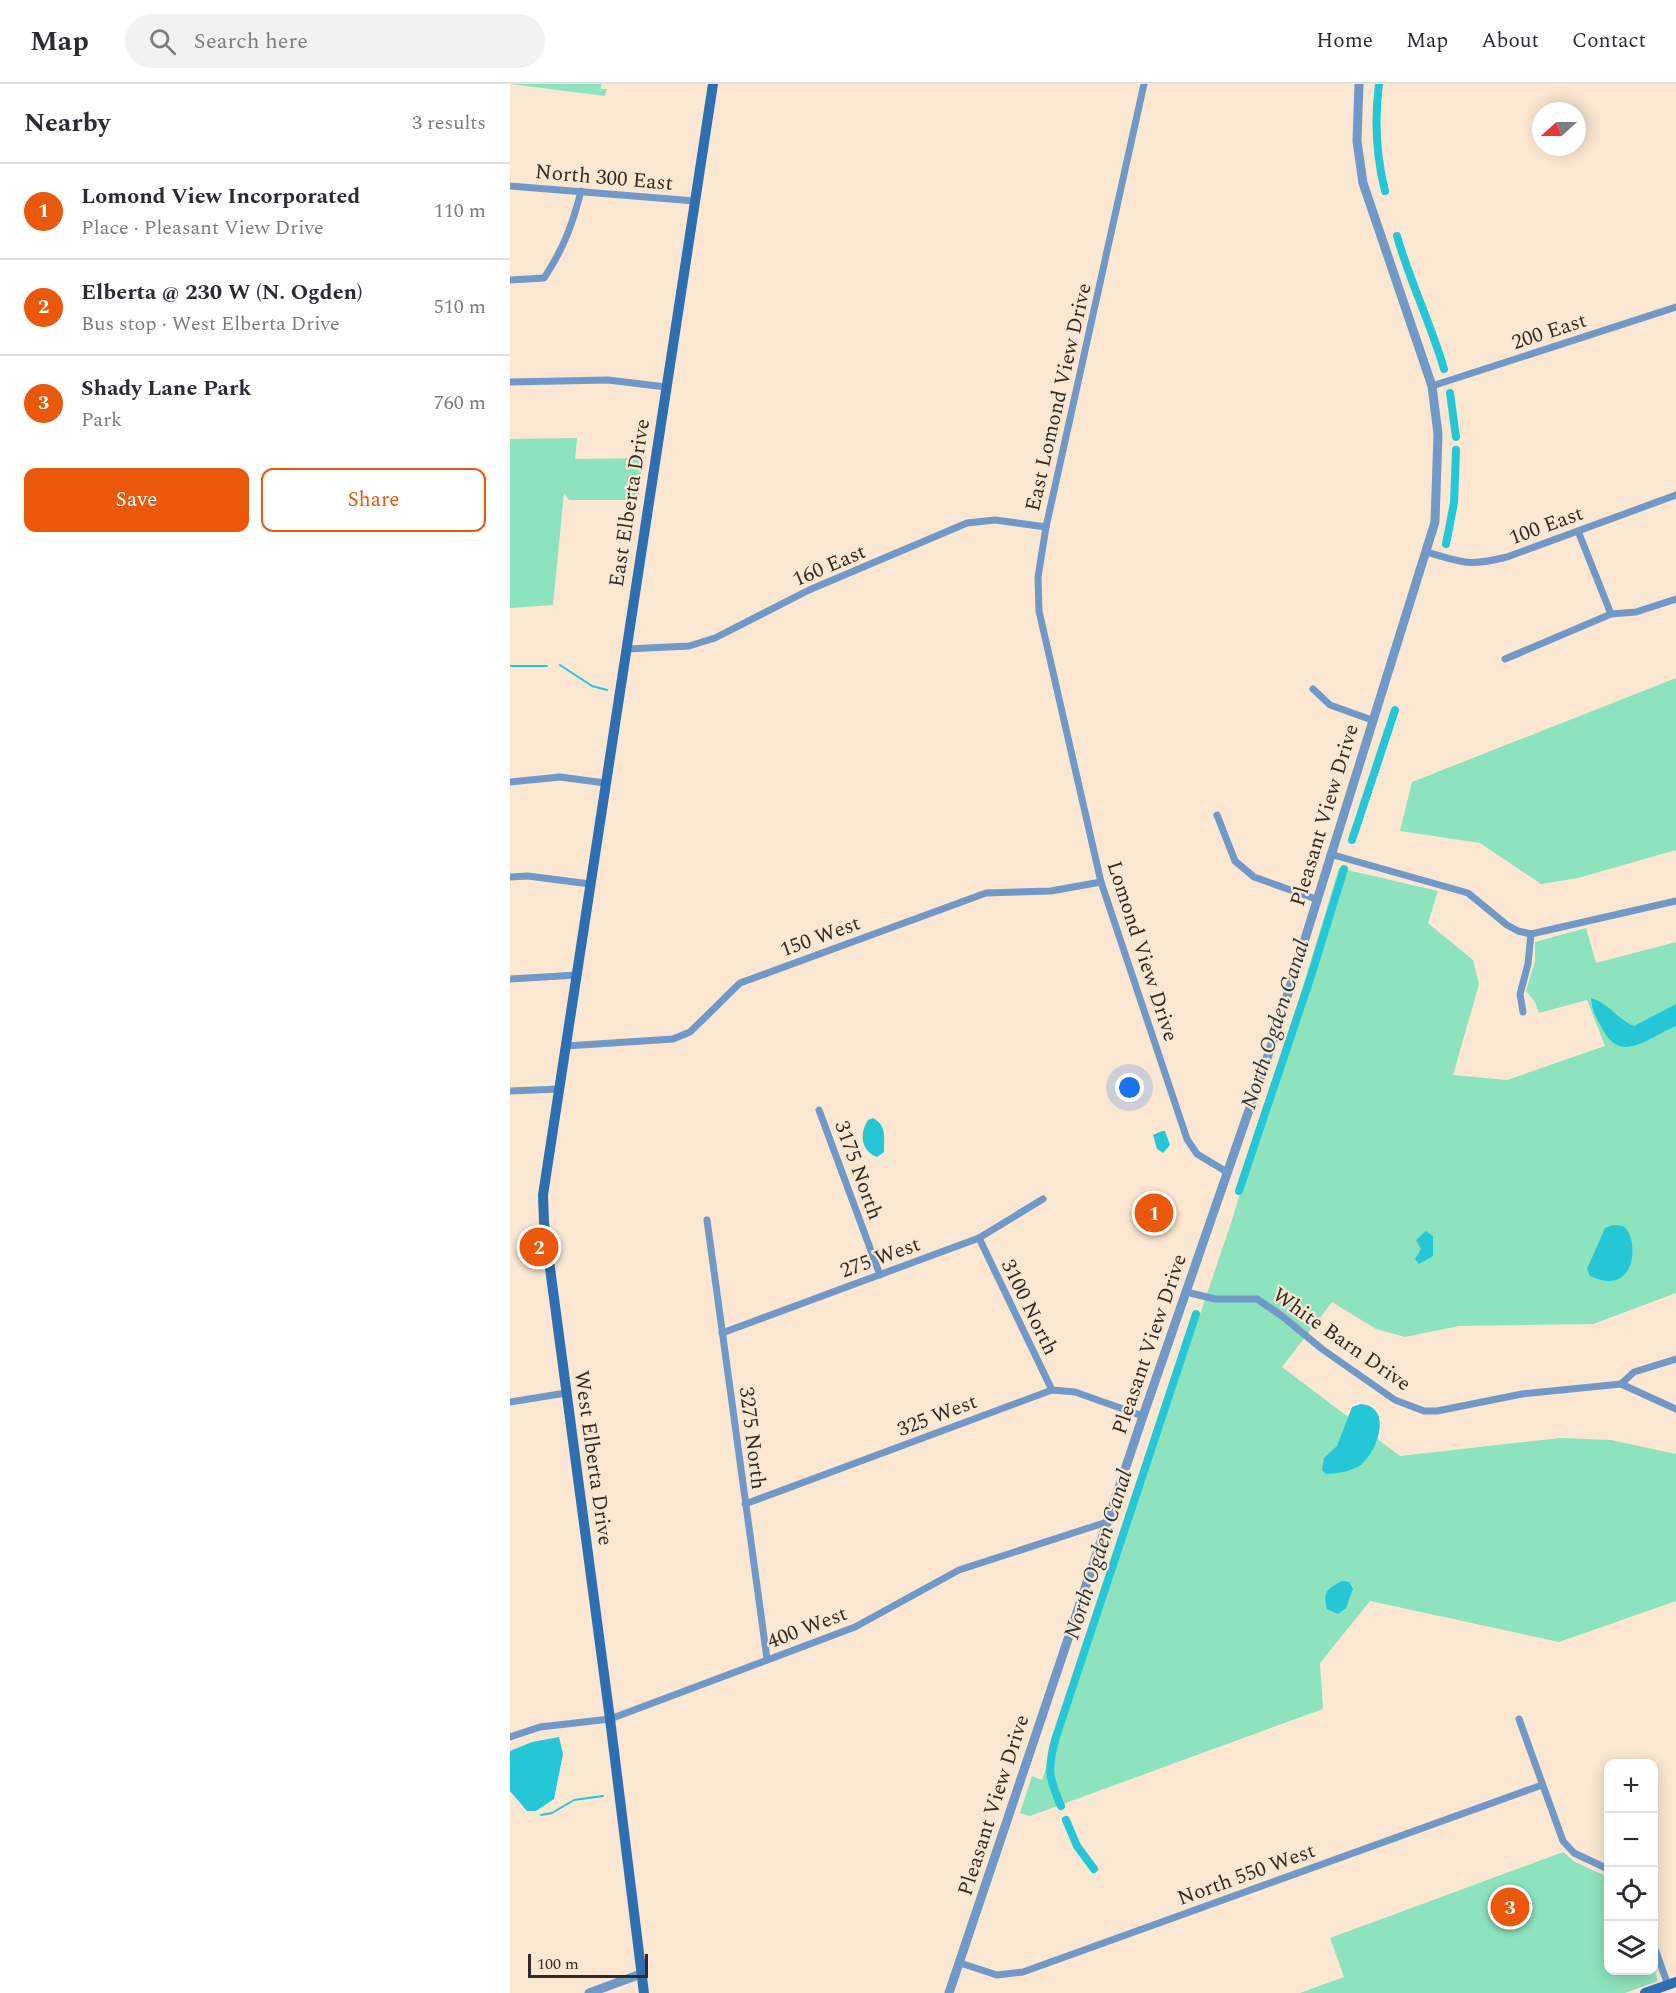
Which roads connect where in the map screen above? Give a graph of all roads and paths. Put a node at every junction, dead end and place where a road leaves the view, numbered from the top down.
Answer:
1 (713, 84) edge
2 (1144, 84) edge
3 (1359, 84) edge
4 (510, 186) edge
5 (581, 191) junction
6 (695, 201) junction
7 (510, 280) edge
8 (1676, 307) edge
9 (510, 382) edge
10 (1432, 386) junction
11 (666, 387) junction
12 (1676, 495) edge
13 (1046, 526) junction
14 (1578, 531) junction
15 (1426, 552) junction
16 (1676, 599) edge
17 (1611, 614) junction
18 (627, 649) junction
19 (1505, 659) dead end
20 (1312, 690) dead end
21 (1063, 718) joint
22 (1372, 720) junction
23 (510, 782) edge
24 (605, 783) junction
25 (1217, 815) dead end
26 (1330, 854) junction
27 (510, 877) edge
28 (1101, 882) junction
29 (590, 884) junction
30 (1316, 898) junction
31 (1676, 902) edge
32 (584, 928) joint
33 (1531, 934) junction
34 (577, 975) junction
35 (510, 978) edge
36 (1523, 1012) dead end
37 (566, 1046) junction
38 (560, 1089) junction
39 (510, 1091) edge
40 (819, 1110) dead end
41 (1227, 1172) junction
42 (1043, 1199) dead end
43 (707, 1220) dead end
44 (979, 1238) junction
45 (880, 1275) junction
46 (1186, 1292) junction
47 (722, 1333) junction
48 (1676, 1359) edge
49 (1621, 1384) junction
50 (1052, 1390) junction
51 (566, 1393) junction
52 (510, 1402) edge
53 (1676, 1410) edge
54 (1143, 1416) junction
55 (745, 1504) junction
56 (1107, 1522) junction
57 (767, 1659) junction
58 (610, 1719) junction
59 (1519, 1719) dead end
60 (510, 1737) edge
61 (1542, 1785) junction
62 (1604, 1867) edge
63 (1658, 1956) edge
64 (960, 1963) junction
65 (641, 1974) junction
66 (1672, 1984) edge
67 (589, 1993) edge
68 (644, 1993) edge
69 (949, 1993) edge
70 (1646, 1993) edge

1 - 6 main road, East Elberta Drive
2 - 13 street, East Lomond View Drive
3 - 10 street, Pleasant View Drive
4 - 5 street, North 300 East
5 - 6 street, North 300 East
5 - 7 street
6 - 11 main road, East Elberta Drive
8 - 10 street, 200 East
9 - 11 street
10 - 15 street, Pleasant View Drive
11 - 18 main road, East Elberta Drive
12 - 14 street, 100 East
13 - 18 street, 160 East
13 - 21 street, East Lomond View Drive
14 - 15 street, 100 East
14 - 17 street
15 - 22 street, Pleasant View Drive
16 - 17 street
17 - 19 street
18 - 24 main road, East Elberta Drive
20 - 22 street
21 - 28 street, Lomond View Drive
22 - 26 street, Pleasant View Drive
23 - 24 street
24 - 29 main road, East Elberta Drive
25 - 30 street
26 - 30 street, Pleasant View Drive
26 - 33 street
27 - 29 street
28 - 37 street, 150 West
28 - 41 street, Lomond View Drive
29 - 32 main road, East Elberta Drive
30 - 41 street, Pleasant View Drive
31 - 33 street
32 - 34 main road, West Elberta Drive
33 - 36 street
34 - 35 street
34 - 37 main road, West Elberta Drive
37 - 38 main road, West Elberta Drive
38 - 39 street
38 - 51 main road, West Elberta Drive
40 - 45 street, 3175 North
41 - 46 street, Pleasant View Drive
42 - 44 street, 275 West
43 - 47 street, 3275 North
44 - 45 street, 275 West
44 - 50 street, 3100 North
45 - 47 street, 275 West
46 - 49 street, White Barn Drive
46 - 54 street, Pleasant View Drive
47 - 55 street, 3275 North
48 - 49 street, White Barn Drive
49 - 53 street
50 - 54 street, 325 West
50 - 55 street, 325 West
51 - 52 street
51 - 58 main road, West Elberta Drive
54 - 56 street, Pleasant View Drive
55 - 57 street, 3275 North
56 - 57 street, 400 West
56 - 64 street, Pleasant View Drive
57 - 58 street, 400 West
58 - 60 street, 400 West
58 - 65 main road, West Elberta Drive
59 - 61 street
61 - 62 street
61 - 64 street, North 550 West
63 - 66 street
64 - 69 street, Pleasant View Drive
65 - 67 street
65 - 68 main road, West Elberta Drive
66 - 70 main road

